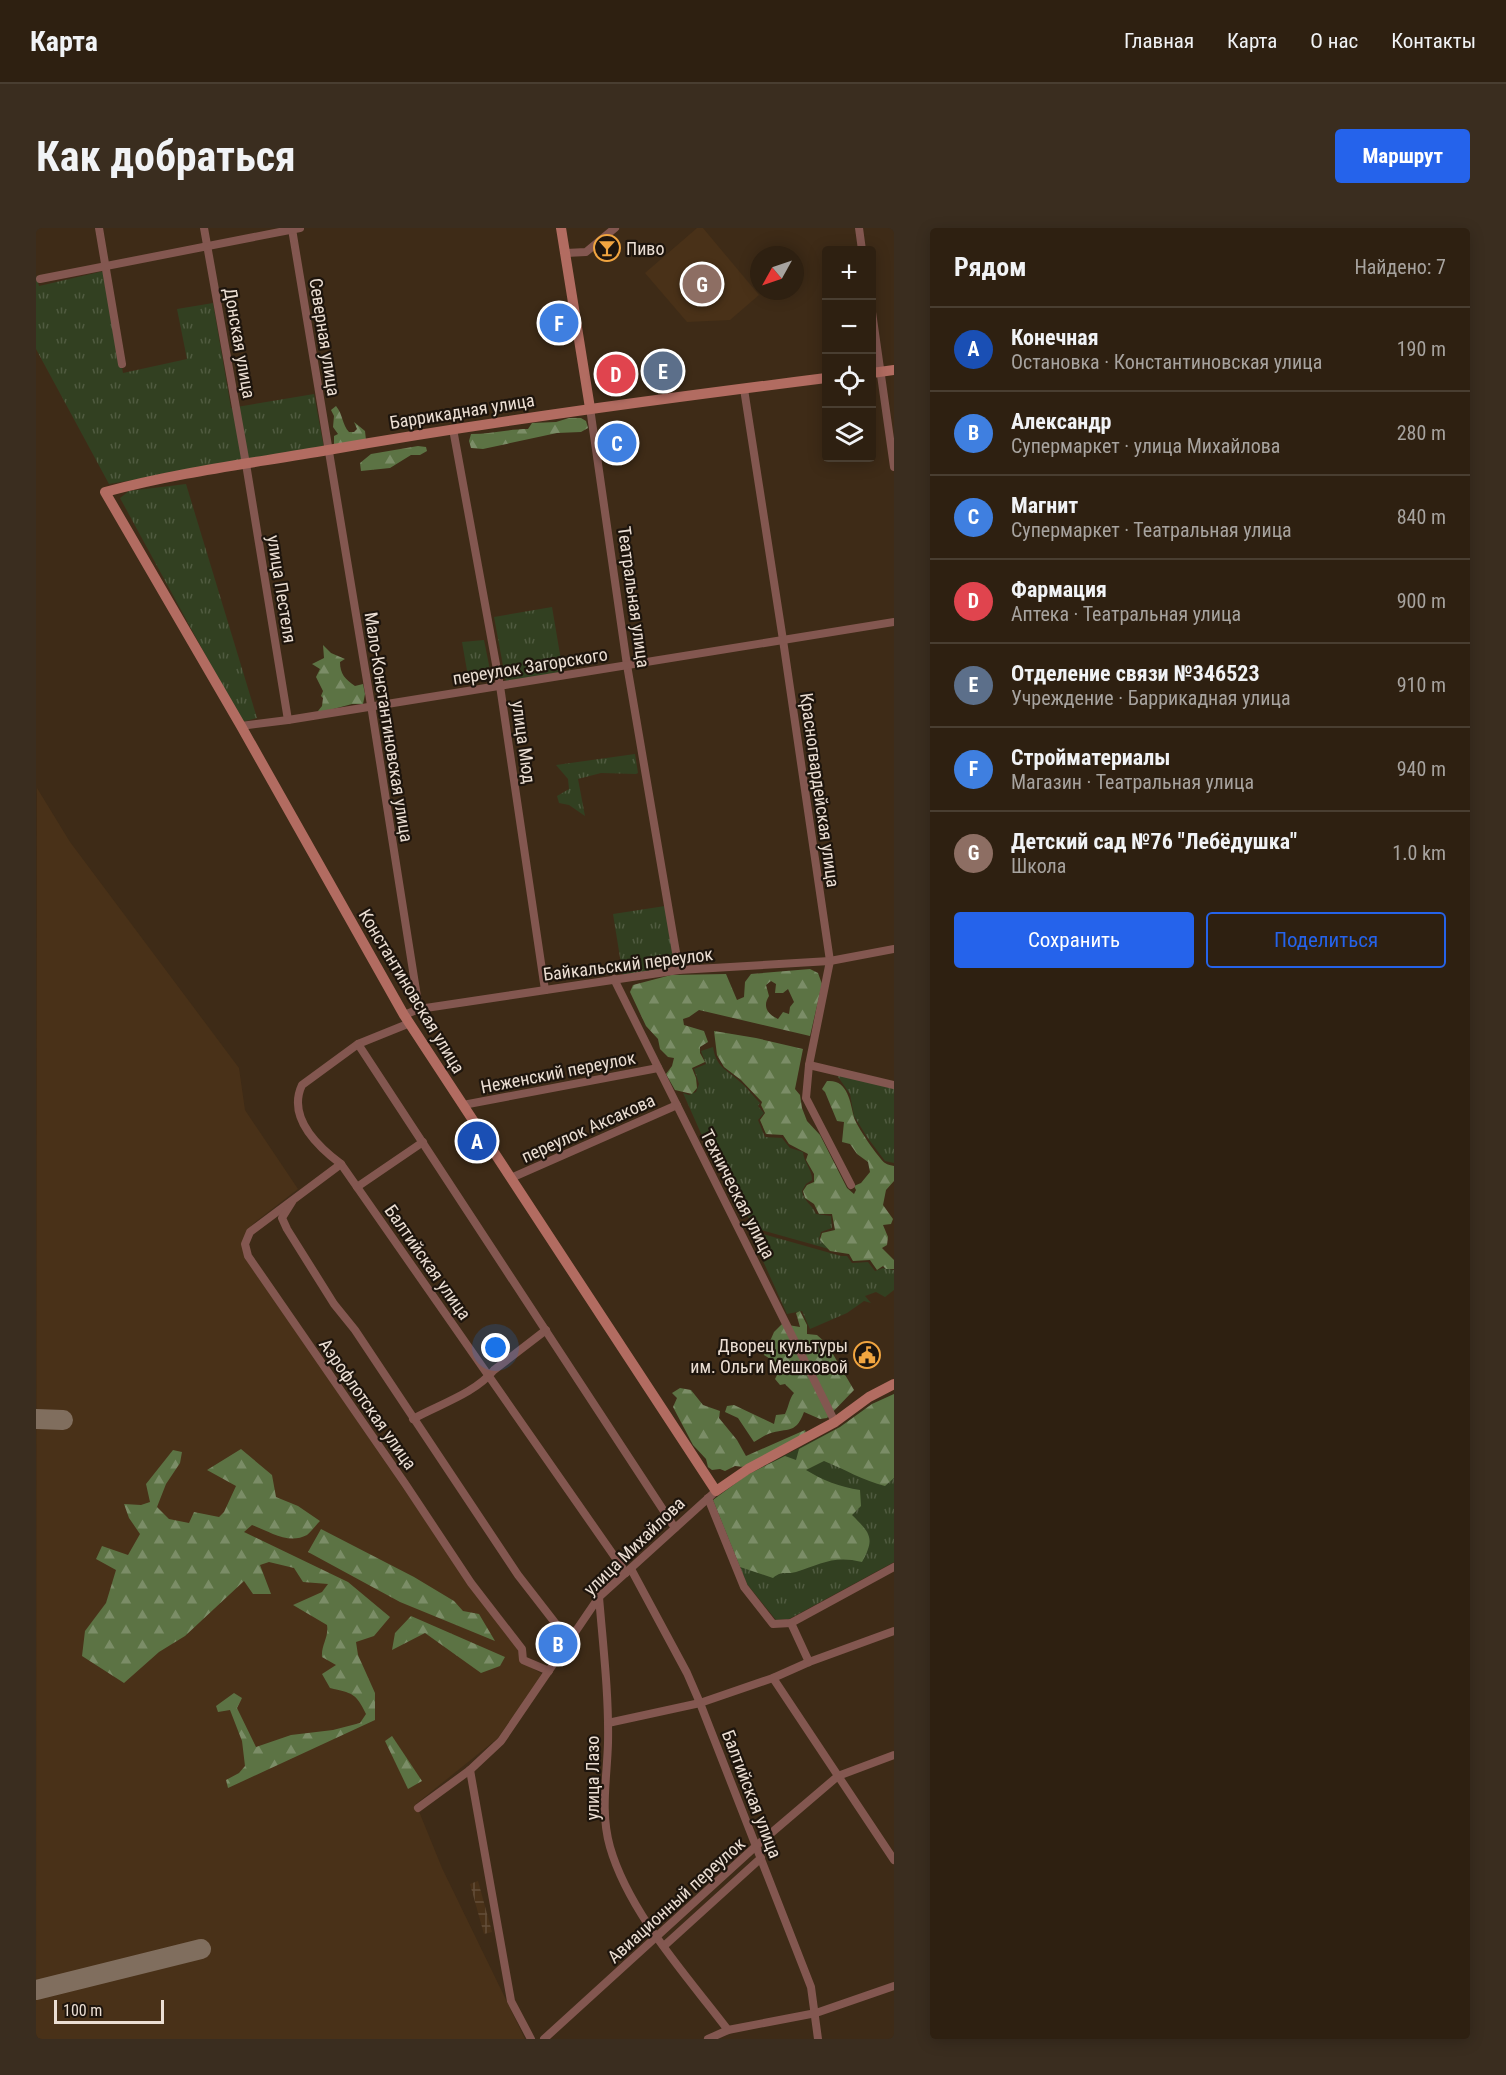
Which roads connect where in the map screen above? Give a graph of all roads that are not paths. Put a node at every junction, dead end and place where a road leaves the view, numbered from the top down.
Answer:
1 (99, 228) edge
2 (204, 228) edge
3 (561, 228) edge
4 (615, 228) edge
5 (859, 228) edge
6 (296, 229) edge
7 (861, 246) edge
8 (207, 247) junction
9 (566, 253) junction
10 (105, 267) junction
11 (40, 279) dead end
12 (122, 364) dead end
13 (894, 370) edge
14 (876, 372) edge
15 (822, 379) edge
16 (744, 389) junction
17 (590, 408) junction
18 (453, 429) junction
19 (328, 450) junction
20 (246, 464) junction
21 (894, 467) edge
22 (105, 492) joint
23 (894, 622) edge
24 (783, 640) junction
25 (627, 665) junction
26 (500, 686) junction
27 (371, 705) junction
28 (288, 720) junction
29 (241, 726) junction
30 (894, 949) edge
31 (830, 961) junction
32 (679, 970) junction
33 (614, 979) junction
34 (545, 990) junction
35 (419, 1009) junction
36 (407, 1019) junction
37 (358, 1044) junction
38 (809, 1065) junction
39 (658, 1068) junction
40 (894, 1085) edge
41 (463, 1105) junction
42 (676, 1105) junction
43 (423, 1142) junction
44 (341, 1164) junction
45 (511, 1178) junction
46 (851, 1185) dead end
47 (357, 1186) junction
48 (295, 1198) junction
49 (546, 1330) junction
50 (489, 1376) junction
51 (894, 1384) edge
52 (413, 1419) junction
53 (835, 1422) junction
54 (712, 1495) junction
55 (675, 1528) junction
56 (894, 1566) edge
57 (628, 1571) junction
58 (599, 1597) junction
59 (791, 1623) junction
60 (894, 1630) edge
61 (574, 1635) junction
62 (809, 1662) junction
63 (549, 1671) junction
64 (773, 1678) junction
65 (700, 1703) junction
66 (608, 1723) junction
67 (894, 1755) edge
68 (470, 1770) junction
69 (838, 1776) junction
70 (418, 1808) dead end
71 (756, 1846) junction
72 (761, 1858) junction
73 (894, 1859) edge
74 (656, 1938) junction
75 (664, 1946) junction
76 (894, 1986) edge
77 (816, 2013) junction
78 (728, 2030) junction
79 (531, 2039) edge
80 (544, 2039) edge
81 (708, 2039) edge
82 (818, 2039) edge

1 - 10 street
2 - 8 street, Донская улица
3 - 9 street, Театральная улица
4 - 9 street
5 - 7 street
6 - 8 street
6 - 19 street, Северная улица
8 - 10 street
8 - 20 street, Донская улица
9 - 17 street, Театральная улица
10 - 11 street
10 - 12 street
13 - 14 street
14 - 21 street
15 - 16 street, Баррикадная улица
16 - 17 street, Баррикадная улица
16 - 24 street, Красногвардейская улица
17 - 18 street, Баррикадная улица
17 - 25 street, Театральная улица
18 - 19 street, Баррикадная улица
18 - 26 street, улица Мюд
19 - 20 street, Баррикадная улица
19 - 27 street, Мало-Константиновская улица
20 - 22 street, Баррикадная улица
20 - 28 street, улица Пестеля
22 - 29 street, Константиновская улица
23 - 24 street, переулок Загорского
24 - 25 street, переулок Загорского
24 - 31 street, Красногвардейская улица
25 - 26 street, переулок Загорского
25 - 32 street, Театральная улица
26 - 27 street, переулок Загорского
26 - 34 street, улица Мюд
27 - 28 street, переулок Загорского
27 - 35 street, Мало-Константиновская улица
28 - 29 street, переулок Загорского
29 - 36 street, Константиновская улица
30 - 31 street, Байкальский переулок
31 - 32 street, Байкальский переулок
31 - 38 street, Красногвардейская улица
32 - 33 street, Байкальский переулок
33 - 34 street, Байкальский переулок
33 - 39 street, Техническая улица
34 - 35 street, Байкальский переулок
35 - 36 street, Байкальский переулок
36 - 37 street, Байкальский переулок
36 - 41 street, Константиновская улица
37 - 43 street
37 - 44 street, Балтийская улица
38 - 40 street
38 - 46 street, Красногвардейская улица
39 - 41 street, Неженский переулок
39 - 42 street, Техническая улица
41 - 45 street, Константиновская улица
42 - 45 street, переулок Аксакова
42 - 53 street, Техническая улица
43 - 47 street
43 - 49 street
44 - 47 street, Балтийская улица
44 - 48 street, Аэрофлотская улица
45 - 54 street, Константиновская улица
47 - 50 street, Балтийская улица
48 - 52 street
48 - 63 street, Аэрофлотская улица
49 - 50 street
49 - 55 street
50 - 52 street
50 - 57 street, Балтийская улица
51 - 53 street, улица Михайлова
52 - 61 street
53 - 54 street, улица Михайлова
54 - 55 street, улица Михайлова
54 - 59 street, Константиновская улица
55 - 57 street, улица Михайлова
56 - 59 street
57 - 58 street, улица Михайлова
57 - 65 street, Балтийская улица
58 - 61 street, улица Михайлова
58 - 66 street, улица Лазо
59 - 62 street
60 - 62 street
61 - 63 street, улица Михайлова
62 - 64 street
63 - 68 street, улица Михайлова
64 - 65 street
64 - 69 street
65 - 66 street
65 - 71 street, Балтийская улица
66 - 74 street, улица Лазо
67 - 69 street, Авиационный переулок
68 - 70 street, улица Михайлова
68 - 79 street
69 - 71 street, Авиационный переулок
69 - 73 street
71 - 72 street, Балтийская улица
71 - 74 street, Авиационный переулок
72 - 75 street, Авиационный переулок
72 - 77 street, Балтийская улица
74 - 75 street, улица Лазо
74 - 80 street, Авиационный переулок
75 - 78 street, улица Лазо
76 - 77 street
77 - 78 street
77 - 82 street, Балтийская улица
78 - 81 street

